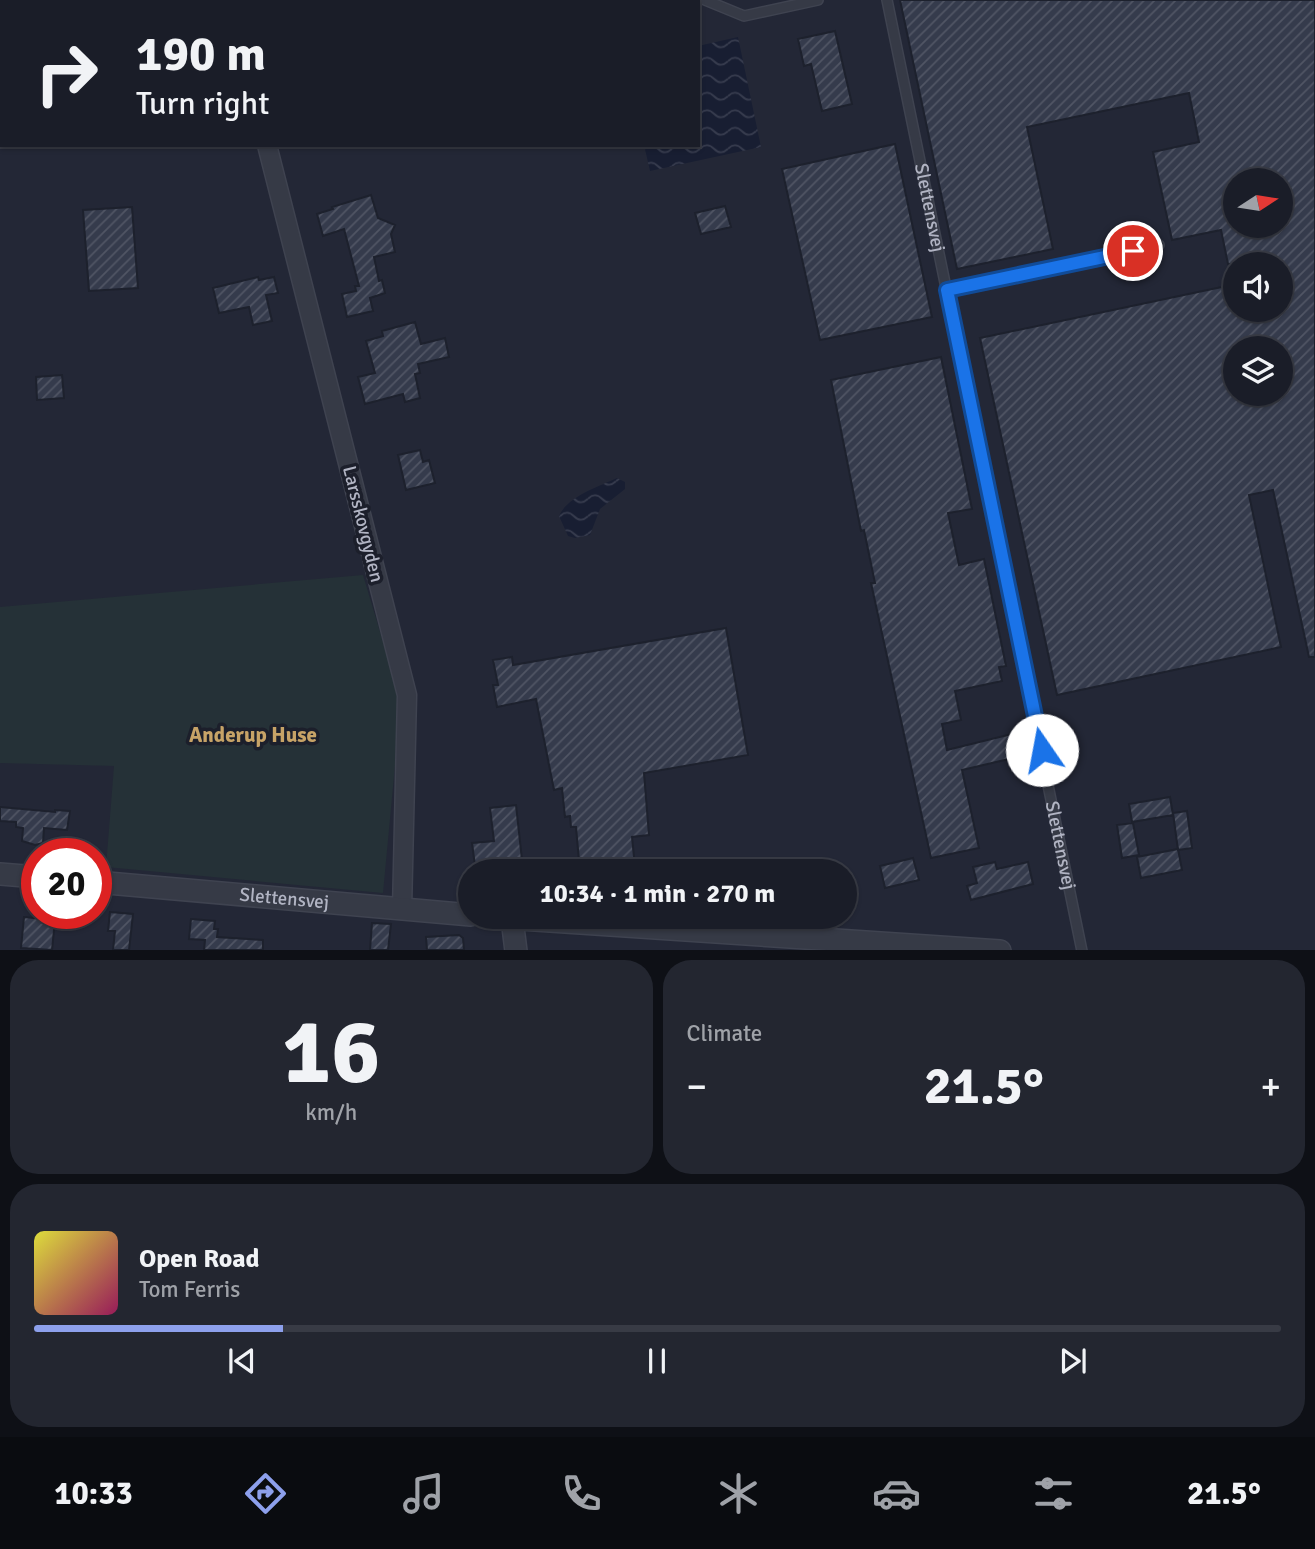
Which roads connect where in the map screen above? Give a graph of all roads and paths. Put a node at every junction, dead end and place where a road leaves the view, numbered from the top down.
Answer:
1 (705, 0) edge
2 (818, 0) edge
3 (887, 0) edge
4 (268, 147) edge
5 (1159, 245) dead end
6 (947, 290) junction
7 (0, 874) edge
8 (21, 876) edge
9 (112, 883) edge
10 (402, 910) junction
11 (458, 914) edge
12 (513, 929) edge
13 (669, 929) edge
14 (516, 950) edge
15 (1000, 950) edge
16 (1082, 950) edge

1 - 2 lane
3 - 6 lane, Slettensvej
4 - 10 street, Larsskovgyden
5 - 6 lane
6 - 16 lane, Slettensvej
7 - 8 street
9 - 10 street, Slettensvej
10 - 11 street, Slettensvej
12 - 14 street
13 - 15 street

